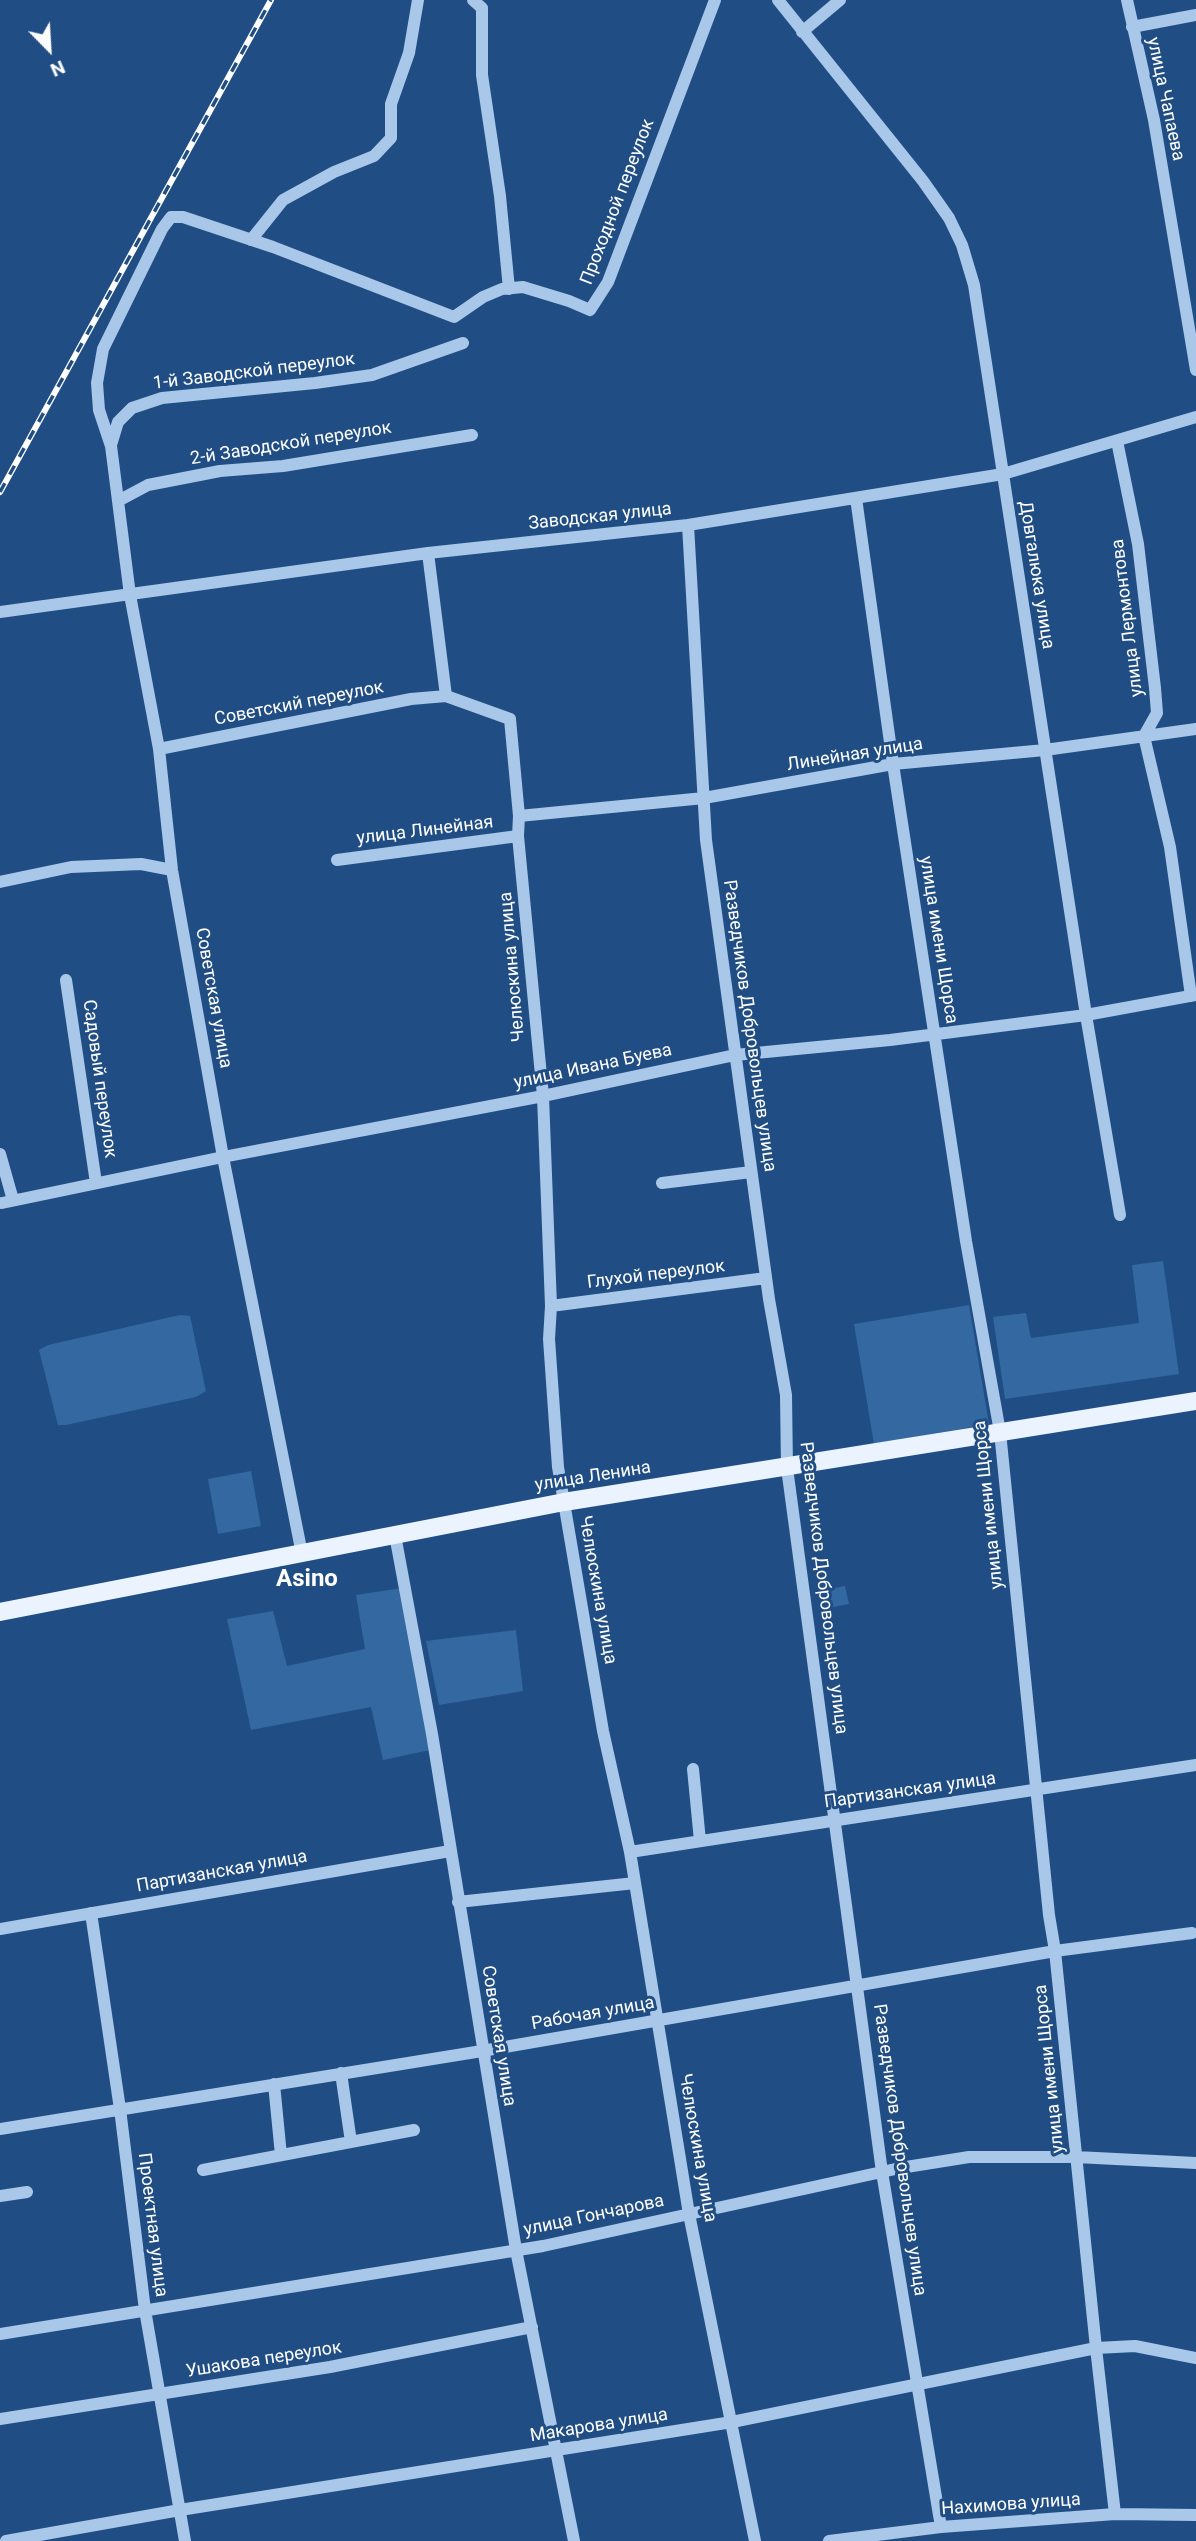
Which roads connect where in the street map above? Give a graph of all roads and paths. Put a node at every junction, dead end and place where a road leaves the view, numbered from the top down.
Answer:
1 (418, 0) edge
2 (473, 0) edge
3 (715, 0) edge
4 (778, 0) edge
5 (840, 0) edge
6 (1127, 0) edge
7 (1196, 15) edge
8 (1132, 27) junction
9 (802, 32) junction
10 (171, 217) joint
11 (251, 240) junction
12 (509, 289) junction
13 (463, 343) dead end
14 (1196, 370) edge
15 (1196, 417) edge
16 (472, 435) dead end
17 (1117, 441) junction
18 (111, 446) junction
19 (1003, 474) junction
20 (856, 498) junction
21 (118, 501) junction
22 (688, 525) junction
23 (428, 553) junction
24 (130, 595) junction
25 (0, 612) edge
26 (446, 696) junction
27 (1196, 729) edge
28 (1144, 736) junction
29 (159, 749) junction
30 (1045, 750) junction
31 (893, 764) junction
32 (704, 798) junction
33 (519, 816) junction
34 (518, 836) junction
35 (337, 860) dead end
36 (172, 870) junction
37 (0, 882) edge
38 (66, 980) dead end
39 (1193, 996) edge
40 (1086, 1014) junction
41 (935, 1032) junction
42 (735, 1055) junction
43 (543, 1096) junction
44 (0, 1154) edge
45 (223, 1157) junction
46 (751, 1172) junction
47 (96, 1183) junction
48 (662, 1183) dead end
49 (1120, 1214) dead end
50 (766, 1278) junction
51 (551, 1306) junction
52 (1196, 1401) edge
53 (1000, 1432) junction
54 (787, 1468) junction
55 (564, 1503) junction
56 (395, 1535) junction
57 (302, 1553) junction
58 (0, 1612) edge
59 (1196, 1765) edge
60 (693, 1769) dead end
61 (1036, 1791) junction
62 (836, 1820) junction
63 (700, 1841) junction
64 (450, 1850) junction
65 (630, 1852) junction
66 (635, 1883) junction
67 (458, 1902) junction
68 (91, 1913) junction
69 (0, 1928) edge
70 (1192, 1933) dead end
71 (1055, 1951) junction
72 (858, 1986) junction
73 (658, 2021) junction
74 (482, 2051) junction
75 (341, 2073) junction
76 (274, 2084) junction
77 (120, 2109) junction
78 (0, 2129) edge
79 (414, 2130) dead end
80 (351, 2142) junction
81 (281, 2155) junction
82 (1076, 2157) junction
83 (1196, 2163) edge
84 (203, 2170) dead end
85 (882, 2172) junction
86 (27, 2192) dead end
87 (0, 2196) edge
88 (689, 2214) junction
89 (516, 2250) junction
90 (145, 2310) junction
91 (532, 2328) junction
92 (0, 2334) edge
93 (1096, 2348) junction
94 (1196, 2358) edge
95 (916, 2385) junction
96 (159, 2394) junction
97 (0, 2419) edge
98 (732, 2423) junction
99 (557, 2450) junction
100 (180, 2510) junction
101 (1115, 2514) junction
102 (1196, 2515) edge
103 (941, 2527) junction
104 (6, 2541) edge
105 (185, 2541) edge
106 (574, 2541) edge
107 (755, 2541) edge
108 (829, 2541) edge

1 - 11 street
2 - 12 street
3 - 12 street, Проходной переулок
4 - 9 street, Довгалюка улица
5 - 9 street
6 - 8 street, улица Чапаева
7 - 8 street
8 - 14 street, улица Чапаева
9 - 19 street, Довгалюка улица
10 - 11 street, Проходной переулок
10 - 18 street, Советская улица
11 - 12 street, Проходной переулок
13 - 18 street, 1-й Заводской переулок
15 - 17 street, Заводская улица
16 - 21 street, 2-й Заводской переулок
17 - 19 street, Заводская улица
17 - 28 street, улица Лермонтова
18 - 21 street, Советская улица
19 - 20 street, Заводская улица
19 - 30 street, Довгалюка улица
20 - 22 street, Заводская улица
20 - 31 street, улица имени Щорса
21 - 24 street, Советская улица
22 - 23 street, Заводская улица
22 - 32 street, Разведчиков Добровольцев улица
23 - 24 street, Заводская улица
23 - 26 street
24 - 25 street, Заводская улица
24 - 29 street, Советская улица
26 - 29 street, Советский переулок
26 - 33 street, Челюскина улица
27 - 28 street, Линейная улица
28 - 30 street, Линейная улица
28 - 39 street
29 - 36 street, Советская улица
30 - 31 street, Линейная улица
30 - 40 street, Довгалюка улица
31 - 32 street, Линейная улица
31 - 41 street, улица имени Щорса
32 - 33 street, Линейная улица
32 - 42 street, Разведчиков Добровольцев улица
33 - 34 street, Челюскина улица
34 - 35 street, улица Линейная
34 - 43 street, Челюскина улица
36 - 37 street
36 - 45 street, Советская улица
38 - 47 street, Садовый переулок
39 - 40 street, улица Ивана Буева
40 - 41 street, улица Ивана Буева
40 - 49 street, Довгалюка улица
41 - 42 street, улица Ивана Буева
41 - 53 street, улица имени Щорса
42 - 43 street, улица Ивана Буева
42 - 46 street, Разведчиков Добровольцев улица
43 - 45 street, улица Ивана Буева
43 - 51 street, Челюскина улица
44 - 47 street, улица Ивана Буева
45 - 47 street, улица Ивана Буева
45 - 57 street, Советская улица
46 - 48 street
46 - 50 street, Разведчиков Добровольцев улица
50 - 51 street, Глухой переулок
50 - 54 street, Разведчиков Добровольцев улица
51 - 55 street, Челюскина улица
52 - 53 main road, улица Ленина
53 - 54 main road, улица Ленина
53 - 61 street, улица имени Щорса
54 - 55 main road, улица Ленина
54 - 62 street, Разведчиков Добровольцев улица
55 - 56 main road, улица Ленина
55 - 65 street, Челюскина улица
56 - 57 main road, улица Ленина
56 - 64 street, Советская улица
57 - 58 main road, улица Ленина
59 - 61 street, Партизанская улица
60 - 63 street
61 - 62 street, Партизанская улица
61 - 71 street, улица имени Щорса
62 - 63 street, Партизанская улица
62 - 72 street, Разведчиков Добровольцев улица
63 - 65 street, Партизанская улица
64 - 67 street, Советская улица
64 - 68 street, Партизанская улица
65 - 66 street, Челюскина улица
66 - 67 street
66 - 73 street, Челюскина улица
67 - 74 street, Советская улица
68 - 69 street, Партизанская улица
68 - 77 street, Проектная улица
70 - 71 street, Рабочая улица
71 - 72 street, Рабочая улица
71 - 82 street, улица имени Щорса
72 - 73 street, Рабочая улица
72 - 85 street, Разведчиков Добровольцев улица
73 - 74 street, Рабочая улица
73 - 88 street, Челюскина улица
74 - 75 street, Рабочая улица
74 - 89 street, Советская улица
75 - 76 street, Рабочая улица
75 - 80 street
76 - 77 street, Рабочая улица
76 - 81 street
77 - 78 street, Рабочая улица
77 - 90 street, Проектная улица
79 - 80 street
80 - 81 street
81 - 84 street
82 - 83 street, улица Гончарова
82 - 85 street, улица Гончарова
82 - 93 street, улица имени Щорса
85 - 88 street, улица Гончарова
85 - 95 street, Разведчиков Добровольцев улица
86 - 87 street
88 - 89 street, улица Гончарова
88 - 98 street, Челюскина улица
89 - 90 street, улица Гончарова
89 - 91 street, Советская улица
90 - 92 street, улица Гончарова
90 - 96 street, Проектная улица
91 - 96 street, Ушакова переулок
91 - 99 street, Советская улица
93 - 94 street, Макарова улица
93 - 95 street, Макарова улица
93 - 101 street, улица имени Щорса
95 - 98 street, Макарова улица
95 - 103 street, Разведчиков Добровольцев улица
96 - 97 street, Ушакова переулок
96 - 100 street, Проектная улица
98 - 99 street, Макарова улица
98 - 107 street, Челюскина улица
99 - 100 street, Макарова улица
99 - 106 street, Советская улица
100 - 104 street, Макарова улица
100 - 105 street, Проектная улица
101 - 102 street, Нахимова улица
101 - 103 street, Нахимова улица
103 - 108 street, Нахимова улица

